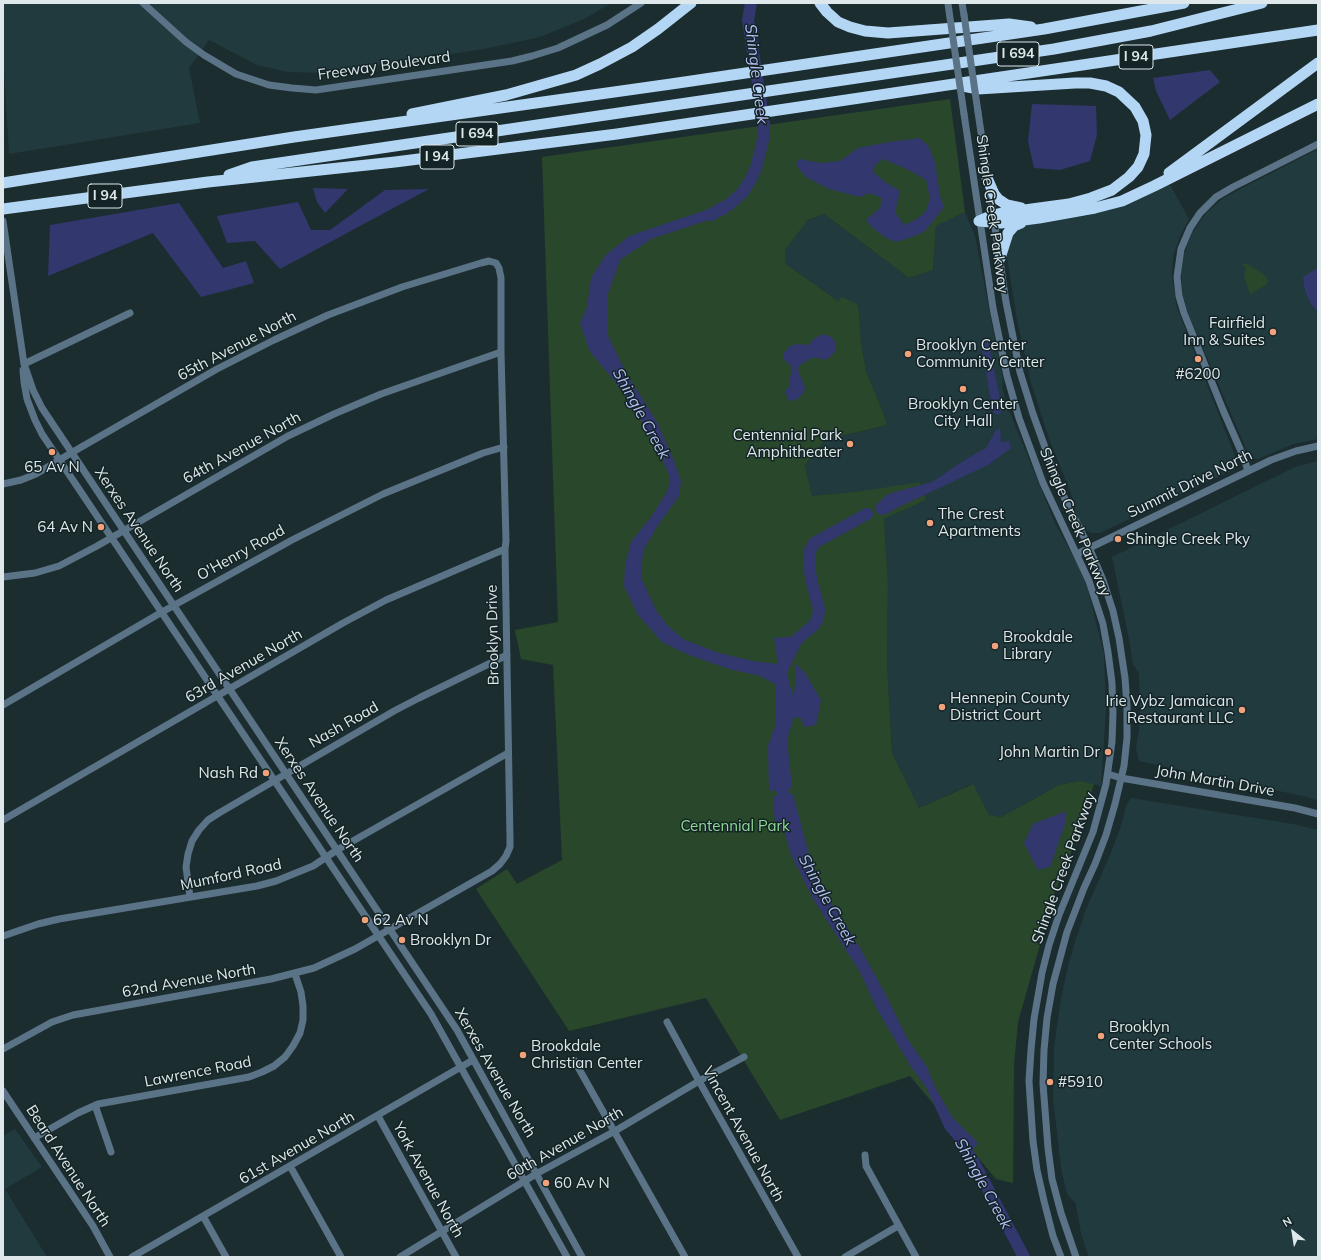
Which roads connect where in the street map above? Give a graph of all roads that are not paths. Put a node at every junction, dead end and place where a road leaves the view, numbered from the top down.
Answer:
1 (143, 3) edge
2 (641, 3) edge
3 (692, 3) edge
4 (820, 3) edge
5 (962, 3) edge
6 (1184, 3) edge
7 (1262, 3) edge
8 (948, 4) edge
9 (1044, 29) junction
10 (1318, 30) edge
11 (1318, 63) edge
12 (955, 84) junction
13 (1318, 104) edge
14 (294, 137) junction
15 (1318, 144) edge
16 (987, 178) junction
17 (208, 182) junction
18 (3, 183) edge
19 (1122, 201) junction
20 (1047, 207) junction
21 (3, 209) edge
22 (1039, 218) junction
23 (993, 219) junction
24 (3, 221) edge
25 (979, 221) junction
26 (1000, 258) junction
27 (496, 263) joint
28 (130, 313) dead end
29 (501, 352) junction
30 (24, 364) junction
31 (1318, 446) edge
32 (504, 447) junction
33 (71, 453) junction
34 (60, 460) junction
35 (1248, 471) junction
36 (3, 484) edge
37 (122, 530) junction
38 (111, 536) junction
39 (1089, 547) junction
40 (504, 549) junction
41 (1077, 554) junction
42 (3, 577) edge
43 (174, 606) junction
44 (162, 612) junction
45 (507, 655) junction
46 (229, 689) junction
47 (218, 696) junction
48 (3, 705) edge
49 (508, 753) junction
50 (286, 773) junction
51 (1108, 774) junction
52 (1121, 778) junction
53 (274, 780) junction
54 (1318, 814) edge
55 (3, 820) edge
56 (337, 850) junction
57 (327, 857) junction
58 (190, 897) junction
59 (389, 928) junction
60 (378, 935) junction
61 (3, 936) edge
62 (295, 974) junction
63 (667, 1022) dead end
64 (3, 1050) edge
65 (744, 1057) dead end
66 (474, 1060) junction
67 (574, 1060) dead end
68 (461, 1066) junction
69 (698, 1081) junction
70 (3, 1091) edge
71 (95, 1105) junction
72 (378, 1116) junction
73 (615, 1131) junction
74 (34, 1138) junction
75 (111, 1152) dead end
76 (865, 1155) dead end
77 (290, 1166) junction
78 (536, 1174) junction
79 (525, 1181) junction
80 (203, 1216) junction
81 (898, 1226) junction
82 (442, 1232) junction
83 (110, 1257) edge
84 (132, 1257) edge
85 (226, 1257) edge
86 (341, 1257) edge
87 (400, 1257) edge
88 (456, 1257) edge
89 (567, 1257) edge
90 (582, 1257) edge
91 (685, 1257) edge
92 (798, 1257) edge
93 (846, 1257) edge
94 (916, 1257) edge
95 (1061, 1257) edge
96 (1076, 1257) edge

1 - 2 street, Freeway Boulevard
3 - 14 highway
4 - 9 highway
5 - 16 street, Shingle Creek Parkway, bridge
6 - 9 highway, I 94
7 - 17 highway, I 694
8 - 25 street, Shingle Creek Parkway, bridge
9 - 14 highway, I 94
10 - 12 highway, I 94
11 - 19 highway
12 - 17 highway, I 94
12 - 20 highway
13 - 19 highway
14 - 18 highway, I 94
15 - 35 street
16 - 20 highway
16 - 23 street, Shingle Creek Parkway
17 - 21 highway, I 94
19 - 22 highway
20 - 23 highway
22 - 23 highway
22 - 26 highway
23 - 25 highway
23 - 26 street, Shingle Creek Parkway
24 - 30 street, Xerxes Avenue North
25 - 41 street, Shingle Creek Parkway
26 - 39 street, Shingle Creek Parkway
27 - 29 street, Brooklyn Drive
27 - 33 street, 65th Avenue North
28 - 30 street
29 - 32 street, Brooklyn Drive
29 - 37 street, 64th Avenue North
30 - 33 street, Xerxes Avenue North
30 - 34 street, Xerxes Avenue North
31 - 35 street, Summit Drive North
32 - 40 street, Brooklyn Drive
32 - 43 street, O'Henry Road
33 - 34 street, 65th Avenue North
33 - 37 street, Xerxes Avenue North
34 - 36 street, 65th Avenue North
34 - 38 street, Xerxes Avenue North
35 - 39 street, Summit Drive North
37 - 38 street, 64th Avenue North
37 - 43 street, Xerxes Avenue North
38 - 42 street, 64th Avenue North
38 - 44 street, Xerxes Avenue North
39 - 41 street, Summit Drive North
39 - 52 street, Shingle Creek Parkway
40 - 45 street, Brooklyn Drive
40 - 46 street, 63rd Avenue North
41 - 51 street, Shingle Creek Parkway
43 - 44 street, O'Henry Road
43 - 46 street, Xerxes Avenue North
44 - 47 street, Xerxes Avenue North
44 - 48 street, O'Henry Road
45 - 49 street, Brooklyn Drive
45 - 50 street, Nash Road
46 - 47 street, 63rd Avenue North
46 - 50 street, Xerxes Avenue North
47 - 53 street, Xerxes Avenue North
47 - 55 street, 63rd Avenue North
49 - 56 street, Mumford Road
49 - 59 street, Brooklyn Drive
50 - 53 street, Nash Road
50 - 56 street, Xerxes Avenue North
51 - 52 street, John Martin Drive
51 - 95 street, Shingle Creek Parkway
52 - 54 street, John Martin Drive
52 - 96 street, Shingle Creek Parkway
53 - 57 street, Xerxes Avenue North
53 - 58 street, Nash Road
56 - 57 street, Mumford Road
56 - 59 street, Xerxes Avenue North
57 - 58 street, Mumford Road
57 - 60 street, Xerxes Avenue North
58 - 61 street, Mumford Road
59 - 60 street, Brooklyn Drive
59 - 66 street, Xerxes Avenue North
60 - 62 street, 62nd Avenue North
60 - 68 street, Xerxes Avenue North
62 - 64 street, 62nd Avenue North
62 - 71 street, Lawrence Road
63 - 69 street, Vincent Avenue North
65 - 69 street, 60th Avenue North
66 - 68 street, 61st Avenue North
66 - 78 street, Xerxes Avenue North
67 - 73 street
68 - 72 street, 61st Avenue North
68 - 79 street, Xerxes Avenue North
69 - 73 street, 60th Avenue North
69 - 92 street, Vincent Avenue North
70 - 74 street, Beard Avenue North
71 - 74 street, Lawrence Road
71 - 75 street
72 - 77 street, 61st Avenue North
72 - 82 street, York Avenue North
73 - 78 street, 60th Avenue North
73 - 91 street
74 - 83 street, Beard Avenue North
76 - 81 street
77 - 80 street, 61st Avenue North
77 - 86 street
78 - 79 street, 60th Avenue North
78 - 90 street, Xerxes Avenue North
79 - 82 street, 60th Avenue North
79 - 89 street, Xerxes Avenue North
80 - 84 street, 61st Avenue North
80 - 85 street
81 - 93 street
81 - 94 street
82 - 87 street, 60th Avenue North
82 - 88 street, York Avenue North

